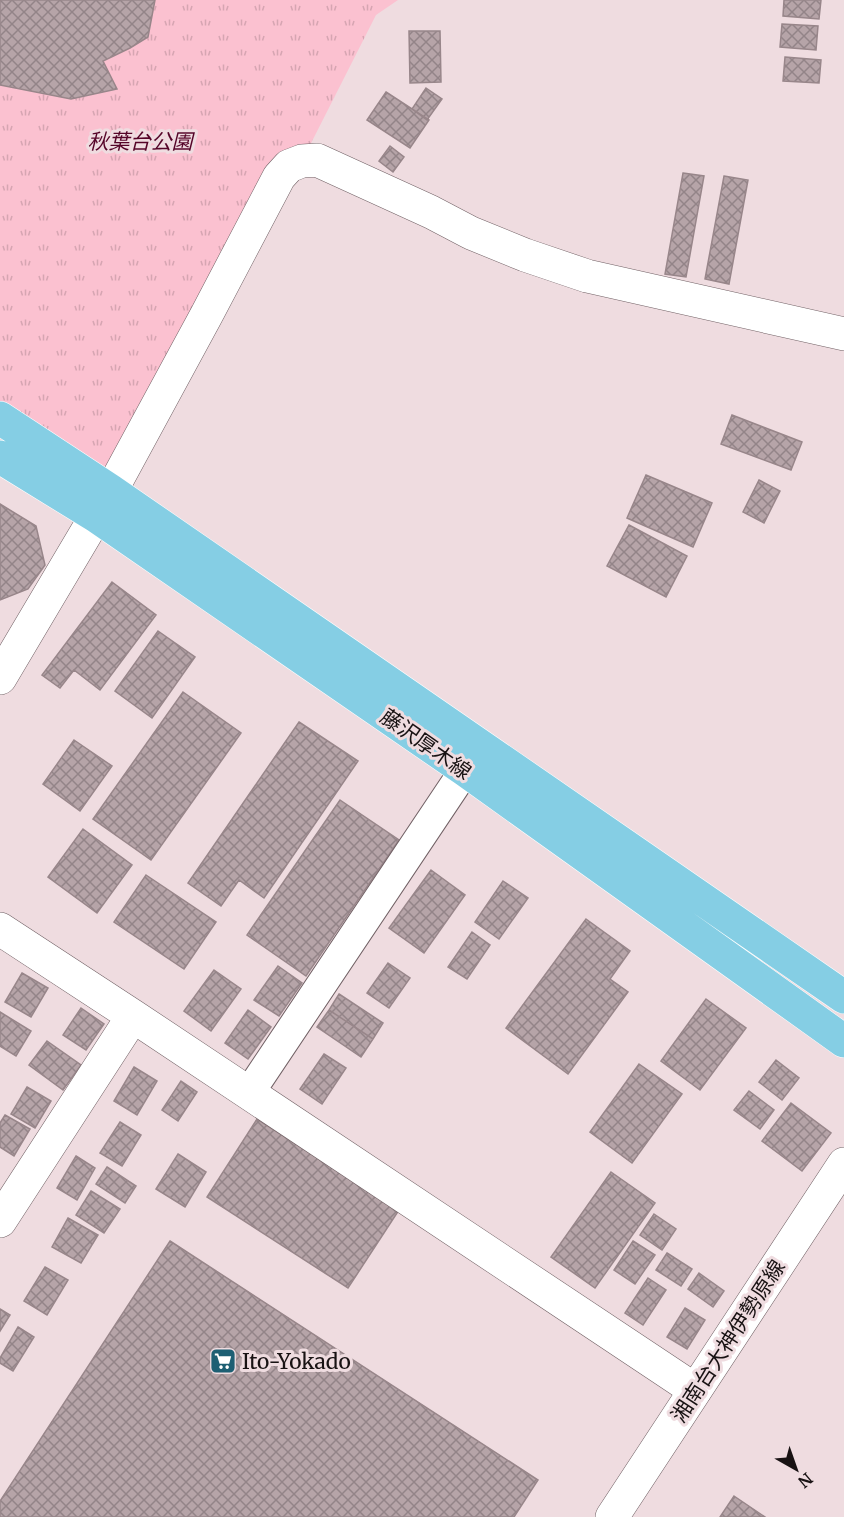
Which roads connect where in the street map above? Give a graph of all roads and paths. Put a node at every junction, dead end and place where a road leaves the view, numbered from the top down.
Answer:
1 (844, 334) edge
2 (0, 418) edge
3 (0, 456) edge
4 (103, 503) junction
5 (0, 678) edge
6 (465, 770) junction
7 (0, 929) edge
8 (844, 997) edge
9 (133, 1016) junction
10 (844, 1041) edge
11 (249, 1093) junction
12 (844, 1164) edge
13 (0, 1221) edge
14 (695, 1390) junction
15 (612, 1517) edge

1 - 4 street
2 - 4 main road, 藤沢厚木線
3 - 4 main road, 藤沢厚木線
4 - 5 street
4 - 6 main road, 藤沢厚木線
4 - 8 main road, 藤沢厚木線
6 - 10 main road, 藤沢厚木線
6 - 11 street
7 - 9 street
9 - 11 street
9 - 13 street
11 - 14 street
12 - 14 street, 湘南台大神伊勢原線
14 - 15 street, 湘南台大神伊勢原線

